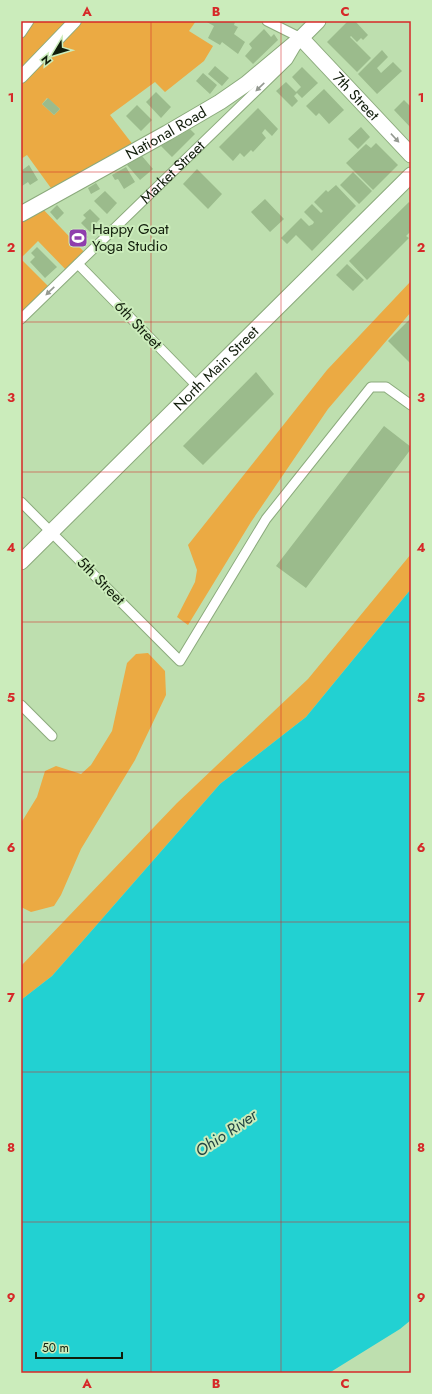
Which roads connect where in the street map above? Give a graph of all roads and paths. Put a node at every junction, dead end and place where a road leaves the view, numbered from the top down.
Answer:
1 (29, 21) edge
2 (75, 21) edge
3 (267, 21) edge
4 (318, 21) edge
5 (21, 33) edge
6 (301, 38) junction
7 (21, 77) edge
8 (411, 155) edge
9 (411, 174) edge
10 (21, 214) edge
11 (78, 264) junction
12 (21, 319) edge
13 (198, 387) junction
14 (411, 405) edge
15 (21, 502) edge
16 (51, 532) junction
17 (21, 562) edge
18 (21, 705) edge
19 (52, 736) dead end

1 - 5 street
2 - 7 street
3 - 6 street
4 - 6 main road, Market Street
6 -> 8 main road, 7th Street
6 - 10 main road, National Road
6 -> 11 street, Market Street
9 - 13 main road, North Main Street
11 -> 12 street, Market Street
11 - 13 street, 6th Street
13 - 16 main road, North Main Street
14 - 16 street, 5th Street
15 - 16 street, 5th Street
16 - 17 main road, North Main Street
18 - 19 street

